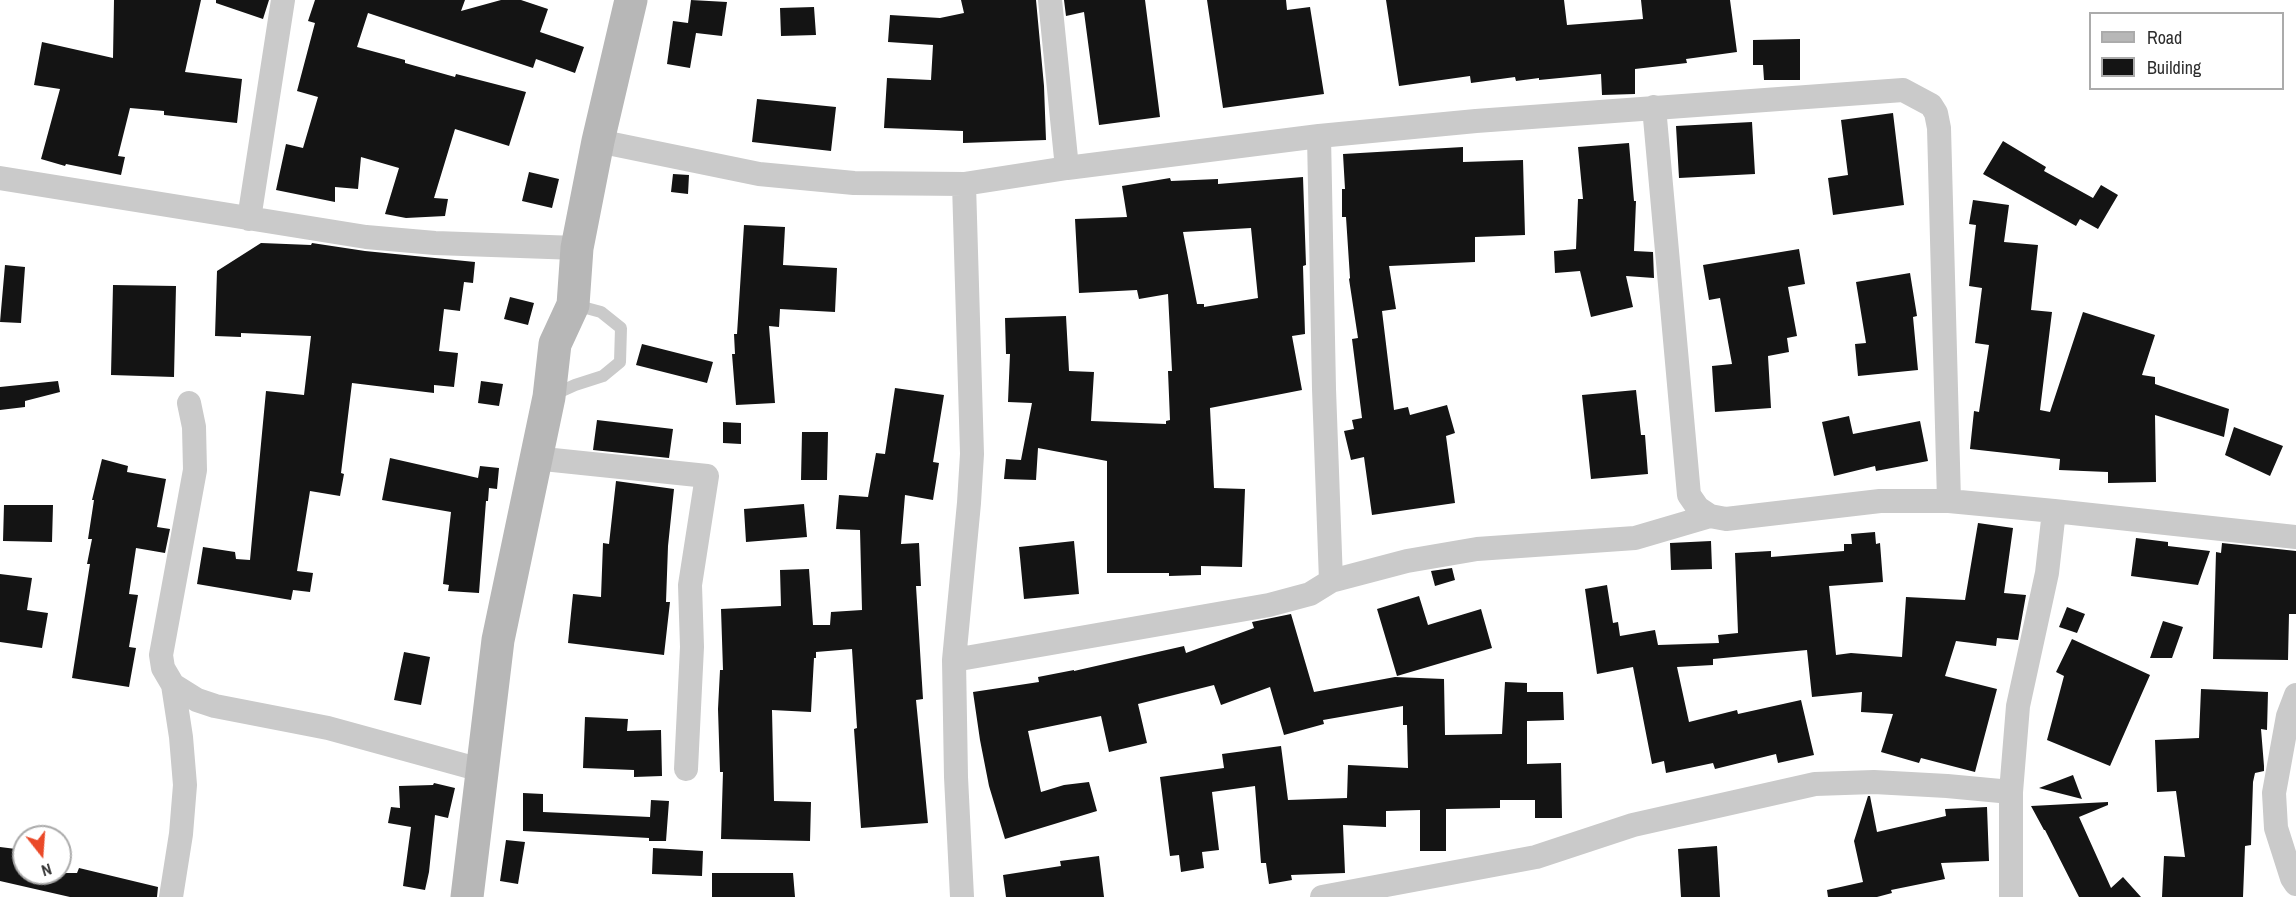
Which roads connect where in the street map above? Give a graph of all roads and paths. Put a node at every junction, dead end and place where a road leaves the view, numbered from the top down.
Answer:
1 (283, 0) edge
2 (631, 0) edge
3 (1050, 0) edge
4 (1654, 107) junction
5 (1319, 136) junction
6 (598, 141) junction
7 (1067, 168) junction
8 (0, 178) edge
9 (964, 184) junction
10 (249, 219) junction
11 (577, 248) junction
12 (573, 305) junction
13 (549, 397) junction
14 (189, 403) dead end
15 (534, 458) junction
16 (1949, 501) junction
17 (2054, 511) junction
18 (1710, 516) junction
19 (2296, 537) edge
20 (1331, 581) junction
21 (954, 660) junction
22 (173, 685) junction
23 (2296, 694) edge
24 (686, 768) dead end
25 (481, 770) junction
26 (2011, 792) junction
27 (2296, 884) edge
28 (171, 897) edge
29 (467, 897) edge
30 (962, 897) edge
31 (1322, 897) edge
32 (2012, 897) edge

1 - 10 street
2 - 6 main road
3 - 7 street
4 - 5 street
4 - 16 street
4 - 18 street
5 - 7 street
5 - 20 street
6 - 9 street
6 - 11 main road
7 - 9 street
8 - 10 street
9 - 21 street
10 - 11 street
11 - 12 main road
12 - 13 main road
12 - 13 lane
13 - 15 main road
14 - 22 street
15 - 24 street
15 - 25 main road
16 - 17 street
16 - 18 street
17 - 19 street
17 - 26 street
18 - 20 street
20 - 21 street
21 - 30 street
22 - 25 street
22 - 28 street
23 - 27 street
25 - 29 main road
26 - 31 street
26 - 32 street

